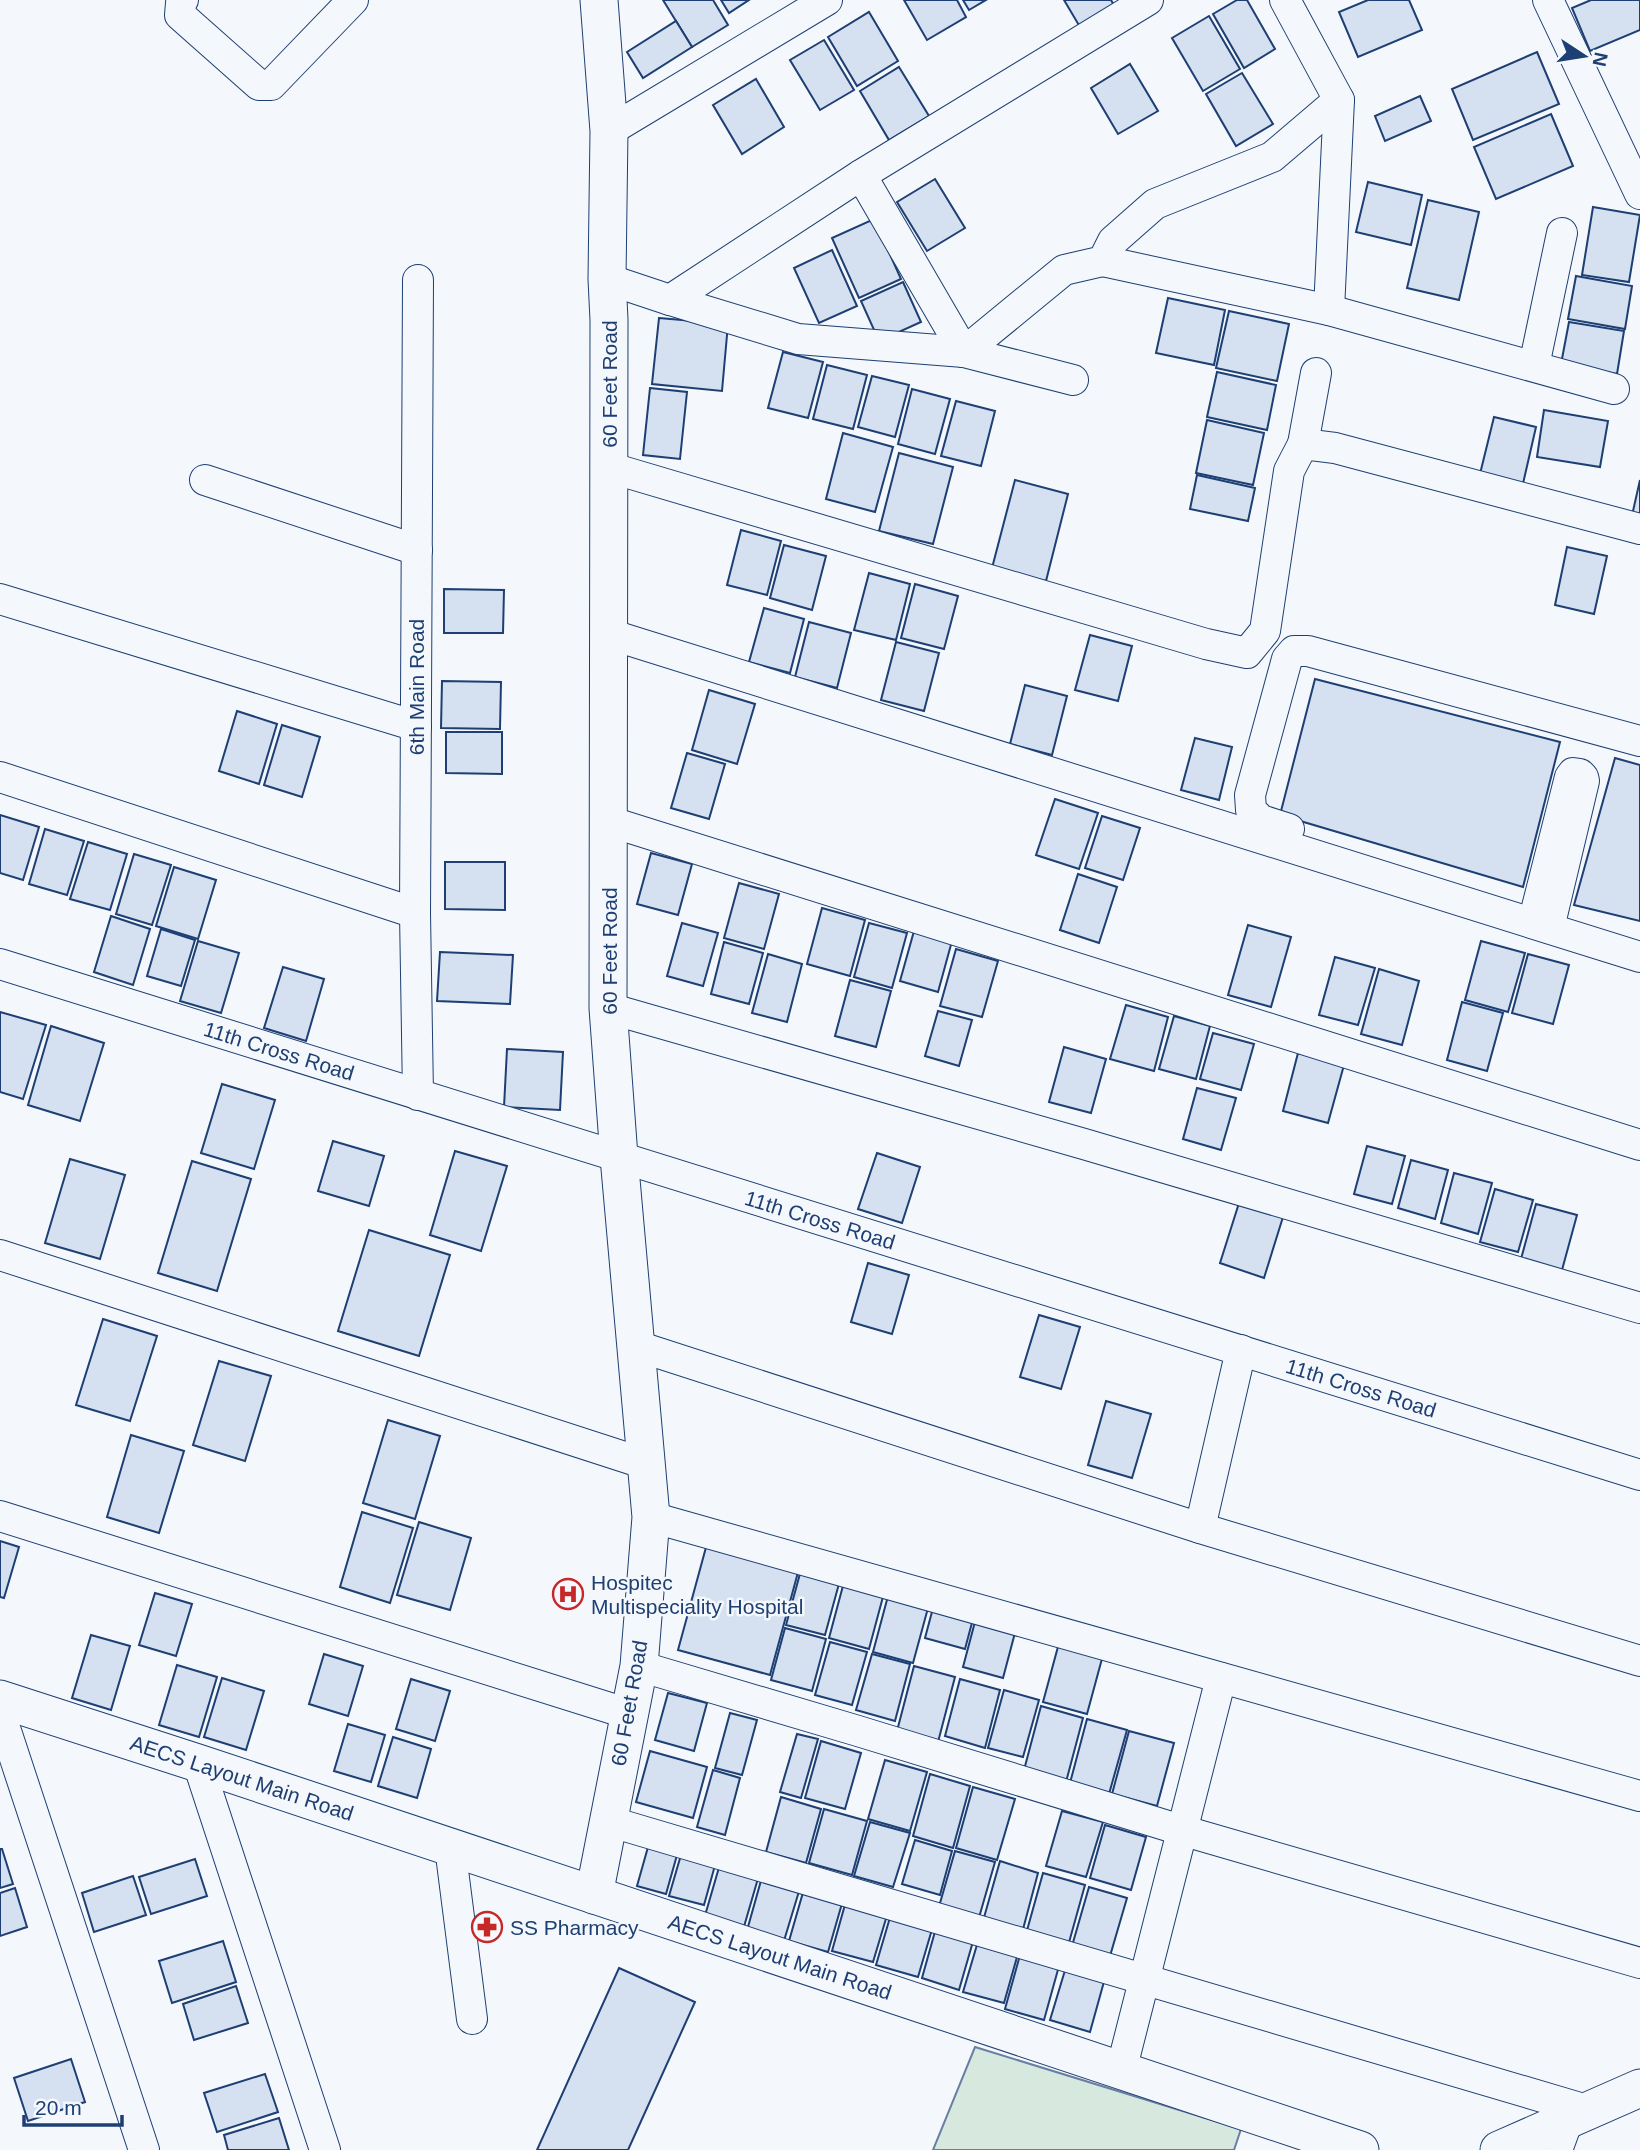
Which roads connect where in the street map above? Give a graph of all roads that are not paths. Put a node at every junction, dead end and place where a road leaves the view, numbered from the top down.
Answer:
1 (183, 0) edge
2 (353, 0) edge
3 (599, 0) edge
4 (827, 0) edge
5 (1148, 0) edge
6 (1285, 0) edge
7 (1548, 0) edge
8 (1339, 100) junction
9 (610, 131) junction
10 (861, 175) junction
11 (1640, 194) edge
12 (1562, 233) dead end
13 (1102, 261) junction
14 (607, 279) junction
15 (418, 280) dead end
16 (670, 300) junction
17 (1329, 310) junction
18 (964, 352) junction
19 (1534, 366) junction
20 (1316, 373) dead end
21 (1073, 380) dead end
22 (1614, 389) dead end
23 (1303, 443) junction
24 (608, 467) junction
25 (205, 480) dead end
26 (1640, 529) edge
27 (417, 550) junction
28 (0, 600) edge
29 (609, 634) junction
30 (416, 726) junction
31 (1582, 726) junction
32 (1640, 741) edge
33 (0, 777) edge
34 (608, 821) junction
35 (1543, 910) junction
36 (415, 913) junction
37 (1640, 957) edge
38 (2, 960) edge
39 (608, 1008) junction
40 (418, 1095) junction
41 (1640, 1145) edge
42 (619, 1157) junction
43 (0, 1255) edge
44 (1640, 1308) edge
45 (637, 1346) junction
46 (1241, 1350) junction
47 (646, 1464) junction
48 (1640, 1475) edge
49 (0, 1516) edge
50 (651, 1517) junction
51 (1200, 1528) junction
52 (1640, 1661) edge
53 (639, 1666) junction
54 (1221, 1678) junction
55 (0, 1699) edge
56 (0, 1713) edge
57 (629, 1714) junction
58 (198, 1763) junction
59 (1640, 1796) edge
60 (608, 1821) junction
61 (1181, 1830) junction
62 (450, 1847) junction
63 (594, 1895) junction
64 (1640, 1963) edge
65 (1143, 1980) junction
66 (472, 2019) dead end
67 (1121, 2071) junction
68 (1640, 2088) edge
69 (1572, 2127) edge
70 (144, 2150) edge
71 (325, 2150) edge
72 (1360, 2150) edge
73 (1499, 2150) edge

1 - 2 street
3 - 9 street, 60 Feet Road
4 - 9 street
5 - 10 street
6 - 8 street
7 - 11 street
8 - 13 street
8 - 17 street
9 - 14 street, 60 Feet Road
10 - 16 street
10 - 18 street
12 - 19 street
13 - 17 street
13 - 18 street
14 - 16 street
14 - 24 street, 60 Feet Road
15 - 27 street, 6th Main Road
16 - 18 street
17 - 19 street
18 - 21 street
19 - 22 street
20 - 23 street
23 - 24 street
23 - 26 street
24 - 29 street, 60 Feet Road
25 - 27 street
27 - 30 street, 6th Main Road
28 - 30 street
29 - 34 street, 60 Feet Road
29 - 35 street
30 - 36 street, 6th Main Road
31 - 32 street
31 - 35 street
31 - 35 street
33 - 36 street
34 - 39 street, 60 Feet Road
34 - 41 street
35 - 37 street
36 - 40 street, 6th Main Road
38 - 40 street, 11th Cross Road
39 - 42 street, 60 Feet Road
39 - 44 street
40 - 42 street, 11th Cross Road
42 - 45 street, 60 Feet Road
42 - 46 street, 11th Cross Road
43 - 47 street
45 - 47 street, 60 Feet Road
45 - 51 street
46 - 48 street, 11th Cross Road
46 - 51 street
47 - 50 street, 60 Feet Road
49 - 57 street
50 - 53 street, 60 Feet Road
50 - 54 street
51 - 52 street
53 - 57 street, 60 Feet Road
53 - 61 street
54 - 59 street
54 - 61 street
55 - 58 street, AECS Layout Main Road
56 - 70 street
57 - 60 street, 60 Feet Road
58 - 62 street, AECS Layout Main Road
58 - 71 street
60 - 63 street, 60 Feet Road
60 - 65 street
61 - 64 street
61 - 65 street
62 - 63 street, AECS Layout Main Road
62 - 66 street
63 - 67 street, AECS Layout Main Road
65 - 67 street
65 - 69 street
67 - 72 street, AECS Layout Main Road
68 - 69 street
69 - 73 street

